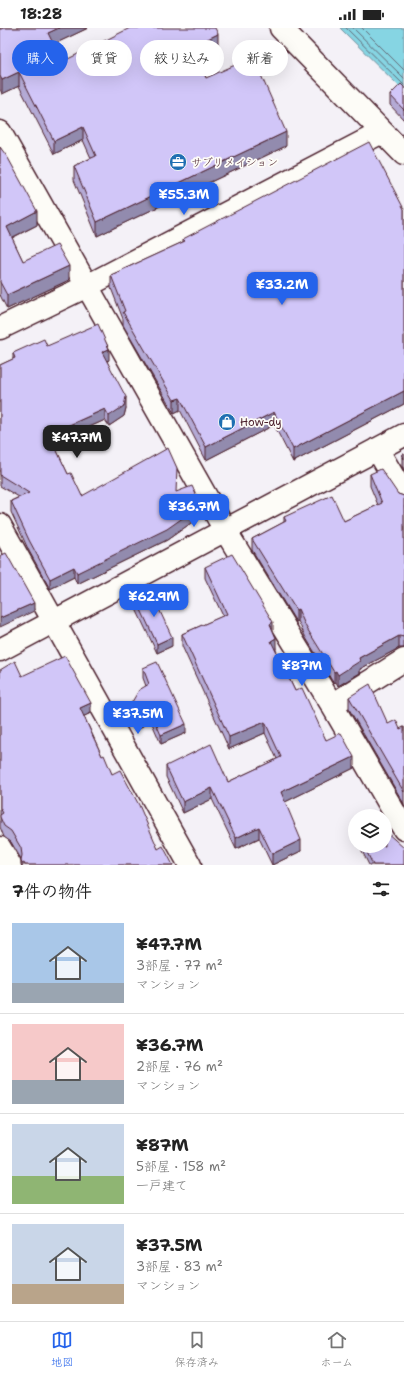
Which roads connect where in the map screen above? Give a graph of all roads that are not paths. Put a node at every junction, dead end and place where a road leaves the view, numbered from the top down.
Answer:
1 (281, 28) edge
2 (0, 132) edge
3 (382, 132) junction
4 (404, 154) edge
5 (87, 286) junction
6 (0, 328) edge
7 (404, 435) edge
8 (377, 449) junction
9 (404, 495) edge
10 (0, 525) edge
11 (225, 530) junction
12 (55, 622) junction
13 (0, 650) edge
14 (404, 660) edge
15 (332, 705) junction
16 (404, 829) edge
17 (0, 848) edge
18 (10, 865) edge
19 (190, 865) edge

1 - 3 street
2 - 5 street
3 - 4 street
3 - 5 street
5 - 6 street
5 - 11 street
7 - 8 street
8 - 9 street
8 - 11 street
10 - 12 street
11 - 12 street
11 - 15 street
12 - 13 street
12 - 19 street
14 - 15 street
15 - 16 street
17 - 18 street

